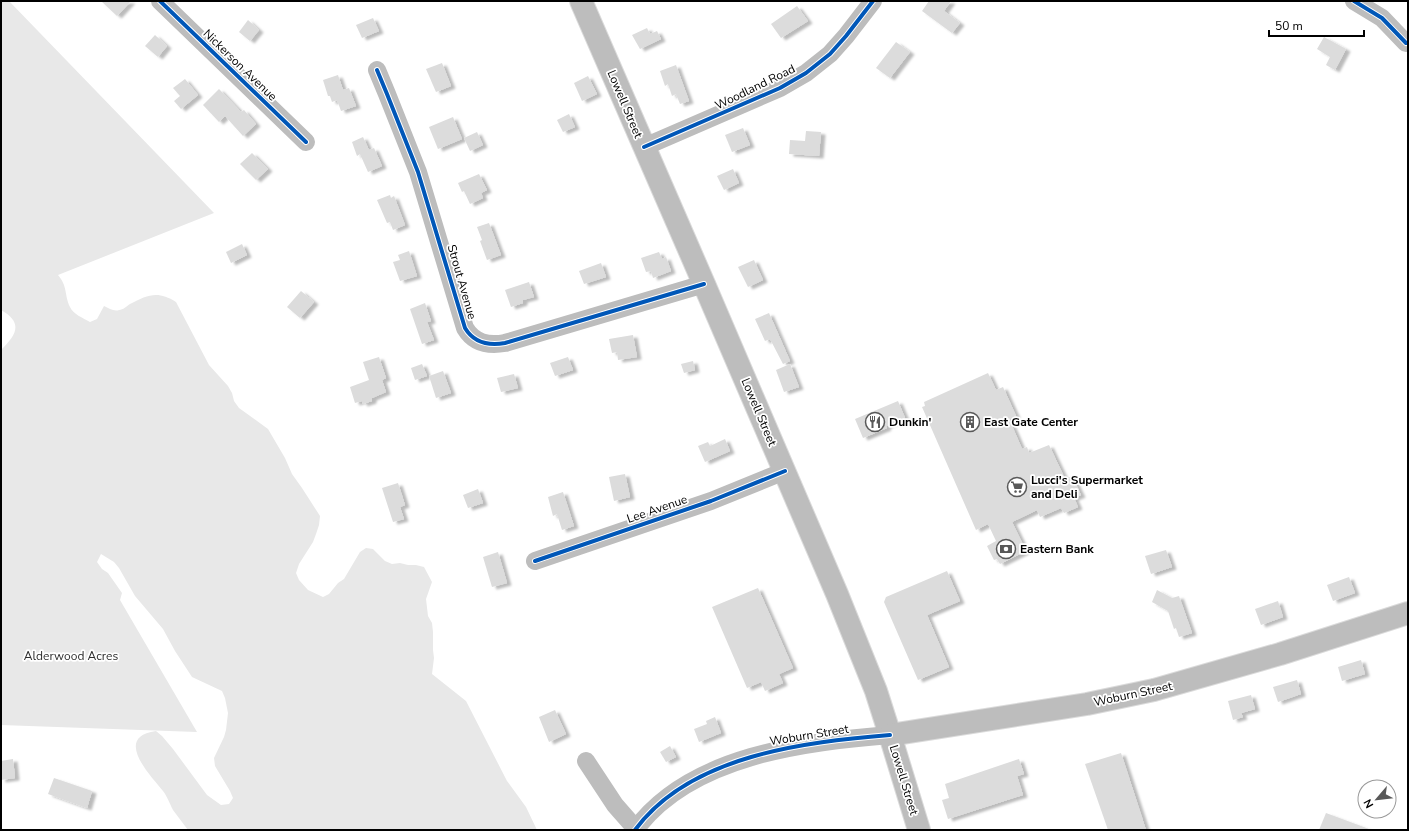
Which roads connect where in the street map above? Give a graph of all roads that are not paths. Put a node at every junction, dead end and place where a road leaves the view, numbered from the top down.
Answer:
1 (160, 1) edge
2 (581, 1) edge
3 (873, 1) edge
4 (1354, 1) edge
5 (1406, 43) dead end
6 (377, 70) dead end
7 (306, 142) dead end
8 (644, 147) junction
9 (704, 284) junction
10 (784, 471) junction
11 (535, 561) dead end
12 (1408, 613) edge
13 (890, 735) junction
14 (586, 761) dead end
15 (636, 830) edge
16 (919, 830) edge

1 - 7 street, Nickerson Avenue
2 - 8 main road, Lowell Street
3 - 8 street, Woodland Road
4 - 5 street
6 - 9 street, Strout Avenue
8 - 9 main road, Lowell Street
9 - 10 main road, Lowell Street
10 - 11 street, Lee Avenue
10 - 13 main road, Lowell Street
12 - 13 main road, Woburn Street
13 - 15 street, Woburn Street
13 - 16 main road, Lowell Street
14 - 15 street

